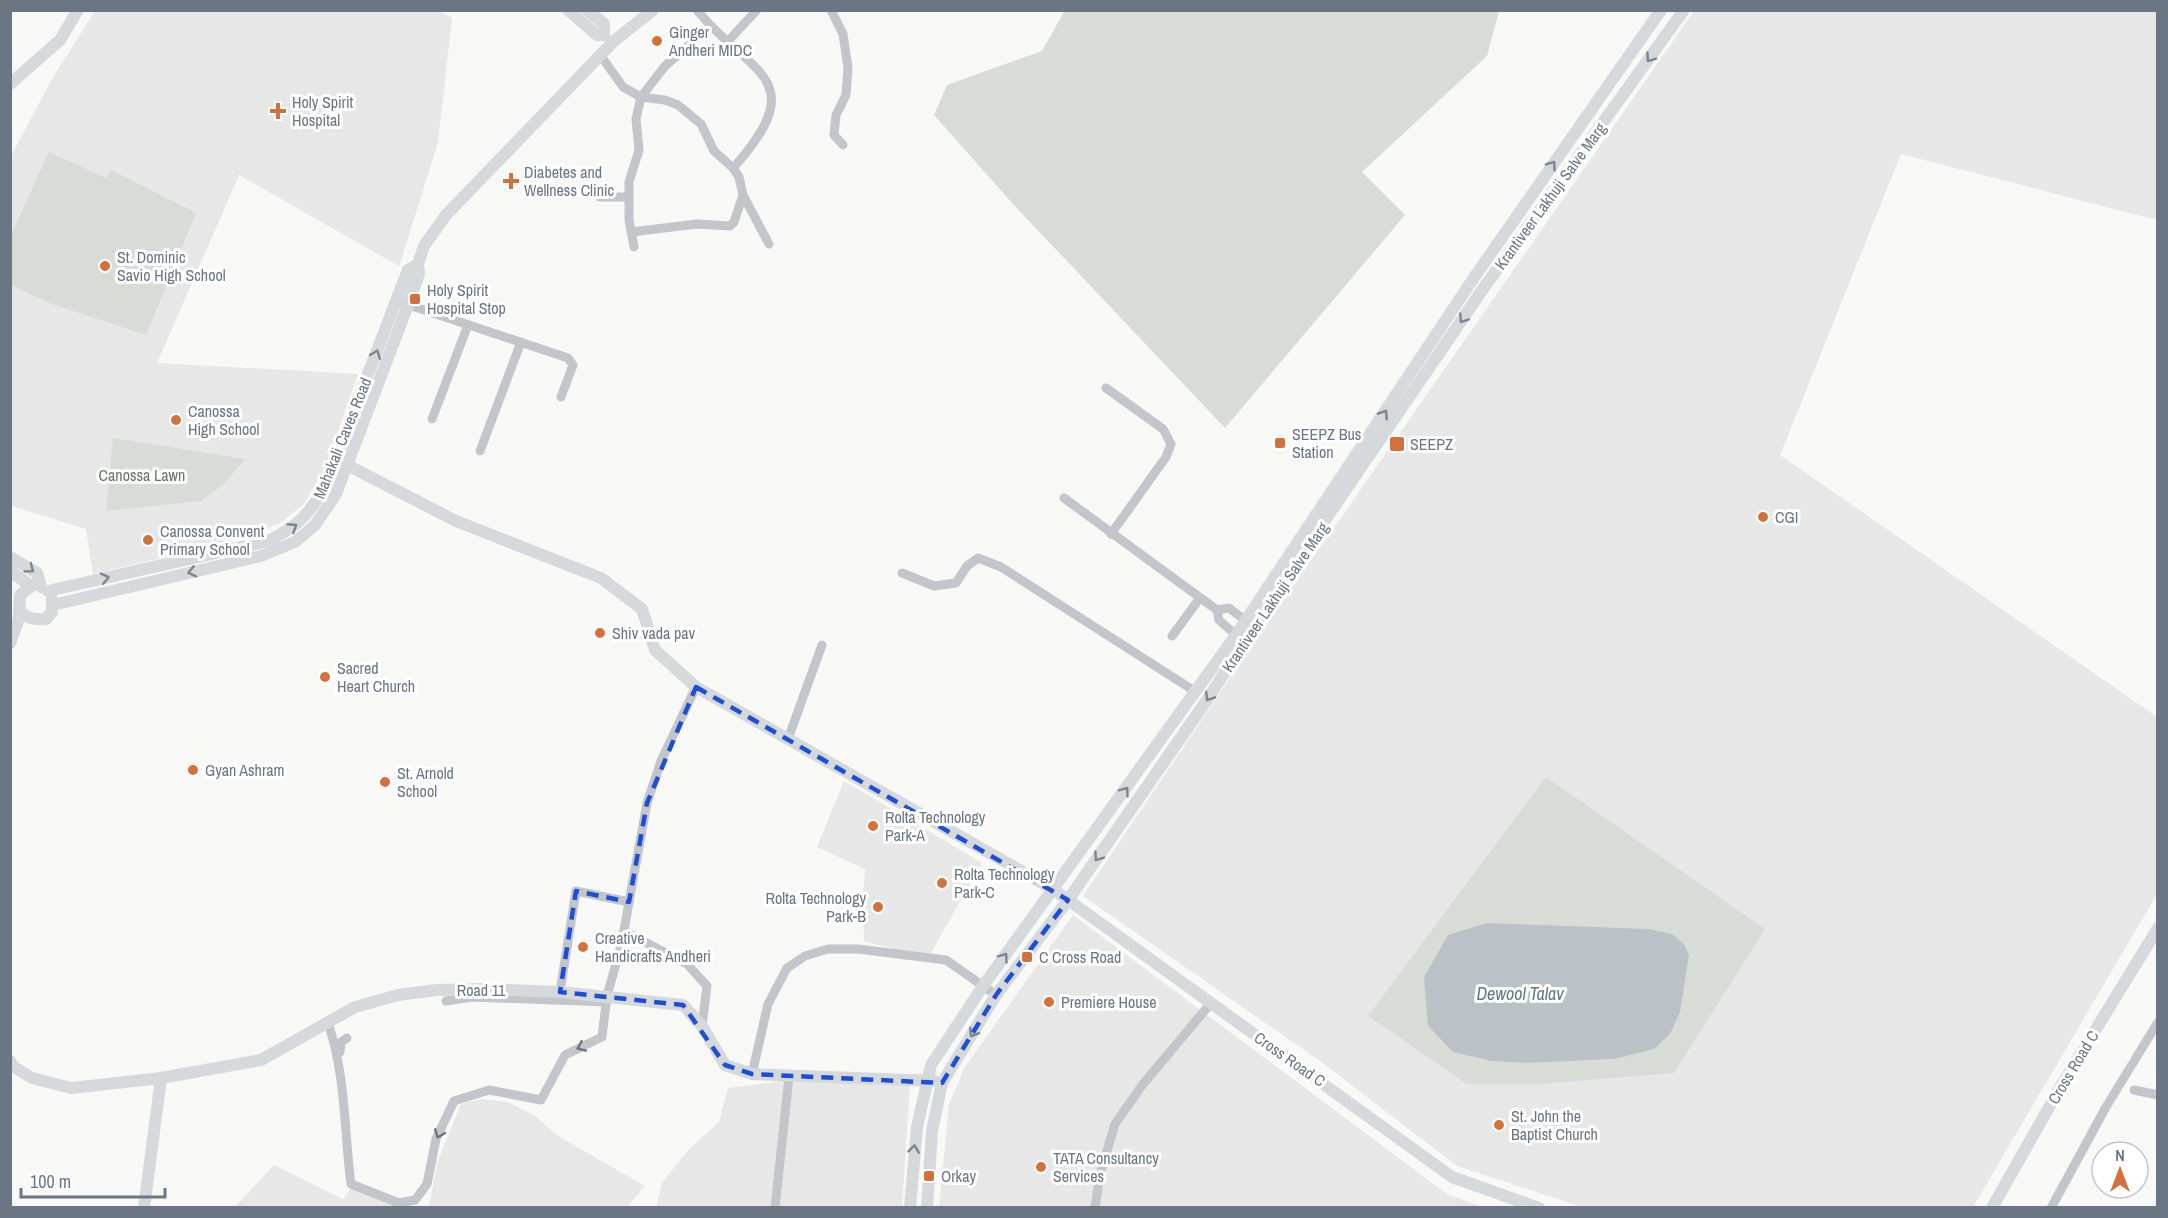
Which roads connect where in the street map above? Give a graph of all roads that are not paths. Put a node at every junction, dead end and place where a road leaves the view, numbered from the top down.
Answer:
1 (78, 10) edge
2 (568, 10) edge
3 (587, 10) edge
4 (653, 10) edge
5 (697, 10) edge
6 (757, 10) edge
7 (831, 10) edge
8 (1661, 10) edge
9 (1684, 10) edge
10 (710, 27) junction
11 (609, 38) junction
12 (729, 40) junction
13 (601, 56) junction
14 (10, 84) edge
15 (641, 97) junction
16 (843, 145) dead end
17 (733, 168) junction
18 (743, 195) junction
19 (600, 197) dead end
20 (629, 197) junction
21 (631, 232) junction
22 (769, 244) dead end
23 (634, 247) dead end
24 (1473, 279) junction
25 (1485, 286) junction
26 (402, 303) junction
27 (468, 325) junction
28 (521, 342) junction
29 (1106, 388) dead end
30 (561, 397) dead end
31 (432, 419) dead end
32 (480, 451) dead end
33 (347, 465) junction
34 (1064, 498) dead end
35 (1111, 534) junction
36 (10, 557) edge
37 (10, 571) edge
38 (902, 573) dead end
39 (40, 588) junction
40 (15, 596) edge
41 (1200, 598) junction
42 (53, 605) junction
43 (19, 610) junction
44 (1217, 610) junction
45 (40, 619) junction
46 (1246, 621) junction
47 (1236, 635) junction
48 (1172, 636) dead end
49 (12, 641) edge
50 (822, 645) dead end
51 (696, 687) junction
52 (1196, 693) junction
53 (788, 739) junction
54 (1053, 889) junction
55 (1068, 900) junction
56 (629, 902) junction
57 (2157, 928) edge
58 (624, 931) junction
59 (983, 986) junction
60 (560, 992) junction
61 (996, 995) junction
62 (607, 999) junction
63 (446, 1001) dead end
64 (1210, 1003) junction
65 (2157, 1022) edge
66 (328, 1023) junction
67 (702, 1026) junction
68 (347, 1038) dead end
69 (10, 1061) edge
70 (752, 1074) junction
71 (789, 1077) junction
72 (161, 1078) junction
73 (927, 1079) junction
74 (942, 1083) junction
75 (2134, 1090) dead end
76 (2157, 1095) edge
77 (348, 1135) junction
78 (144, 1208) edge
79 (775, 1208) edge
80 (910, 1208) edge
81 (927, 1208) edge
82 (1095, 1208) edge
83 (1539, 1208) edge
84 (1992, 1208) edge
85 (2051, 1208) edge

1 - 14 main road
2 - 11 main road
3 - 11 main road
4 - 11 main road, Mahakali Caves Road
5 - 10 street
6 - 12 street
7 - 16 street
24 -> 8 main road, Krantiveer Lakhuji Salve Marg
9 -> 25 main road, Krantiveer Lakhuji Salve Marg
10 - 12 street
10 - 15 street
11 - 13 main road, Mahakali Caves Road
12 - 17 street
13 - 15 street
13 - 26 main road, Mahakali Caves Road
15 - 17 street
15 - 20 street
17 - 18 street
18 - 21 street
18 - 22 street
19 - 20 street
20 - 21 street
21 - 23 street
24 - 25 main road
46 -> 24 main road, Krantiveer Lakhuji Salve Marg
25 -> 55 main road, Krantiveer Lakhuji Salve Marg
26 - 27 street
26 - 33 main road, Mahakali Caves Road
39 -> 26 main road, Mahakali Caves Road
27 - 28 street
27 - 31 street
28 - 30 street
28 - 32 street
29 - 35 street
33 -> 42 main road, Mahakali Caves Road
33 - 51 main road, Cross Road C
34 - 35 street
35 - 41 street
36 -> 39 main road
37 - 39 main road
38 - 52 street
39 - 40 main road
39 - 42 main road
40 - 43 main road
41 - 44 street
41 - 48 street
42 - 45 main road
43 - 45 main road
43 - 49 main road
44 - 46 street
44 - 47 street
45 - 49 main road
46 - 47 main road, Krantiveer Lakhuji Salve Marg
47 - 52 main road, Krantiveer Lakhuji Salve Marg
50 - 53 street
51 - 53 main road, Cross Road C
51 - 56 street
54 -> 52 main road, Krantiveer Lakhuji Salve Marg
53 - 54 main road, Cross Road C
54 - 55 main road, Cross Road C
59 -> 54 main road, Krantiveer Lakhuji Salve Marg
55 - 61 main road, Krantiveer Lakhuji Salve Marg
55 - 64 main road, Cross Road C
56 - 58 street
56 - 60 street
57 - 84 main road, Cross Road C
58 - 62 street
58 - 67 street
59 - 61 street
59 - 70 street
59 - 73 main road, Krantiveer Lakhuji Salve Marg
60 - 62 main road, Road 11
60 - 66 main road, Road 11
61 -> 74 main road, Krantiveer Lakhuji Salve Marg
62 - 63 street
62 - 67 main road, Road 11
62 -> 77 street
64 - 82 street
64 - 83 main road, Cross Road C
65 - 85 street
66 - 72 main road, Road 11
66 - 77 street
67 - 70 main road, Road 11
68 - 77 street
69 - 72 main road, Road 11
70 - 71 main road, Road 11
71 - 73 main road, Road 11
71 - 79 street
72 - 78 main road
73 - 74 main road, Road 11
80 -> 73 main road, Krantiveer Lakhuji Salve Marg
74 - 81 main road, Krantiveer Lakhuji Salve Marg
75 - 76 street

